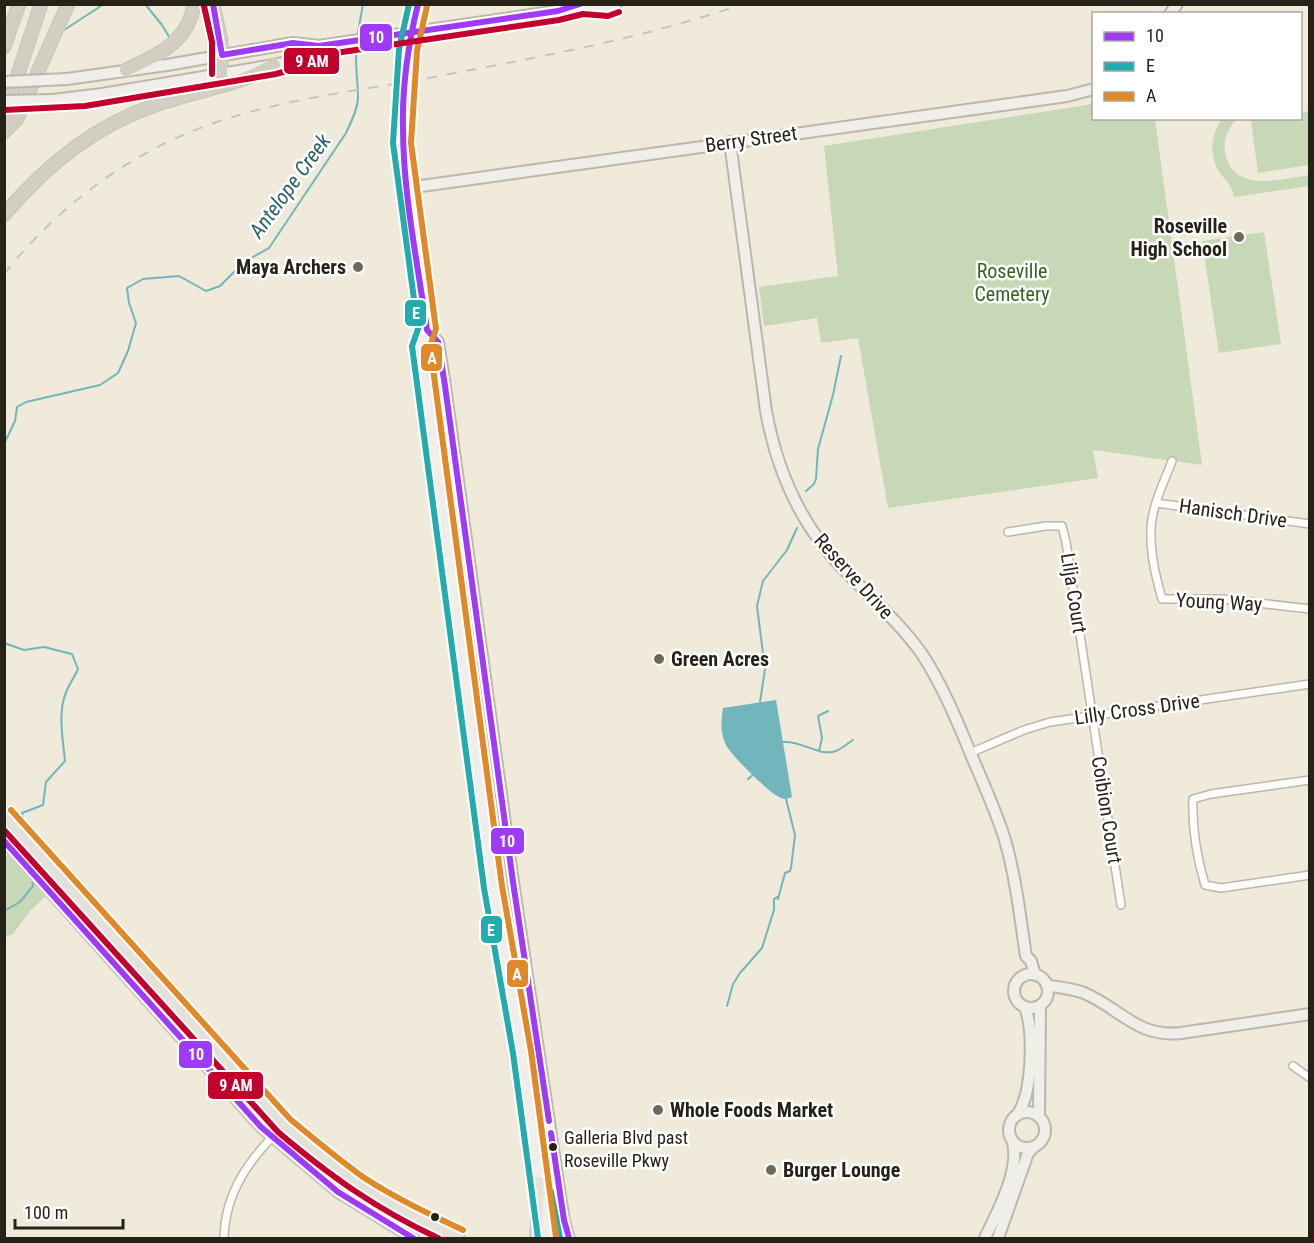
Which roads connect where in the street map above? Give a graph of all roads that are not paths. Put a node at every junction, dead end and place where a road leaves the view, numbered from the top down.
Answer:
1 (19, 4) edge
2 (41, 4) edge
3 (68, 4) edge
4 (194, 4) edge
5 (213, 4) edge
6 (418, 4) edge
7 (616, 4) edge
8 (582, 5) edge
9 (319, 46) junction
10 (4, 47) edge
11 (222, 55) junction
12 (274, 65) junction
13 (126, 70) junction
14 (221, 74) junction
15 (4, 82) edge
16 (1092, 90) edge
17 (4, 100) edge
18 (4, 117) edge
19 (4, 132) edge
20 (730, 142) junction
21 (407, 188) junction
22 (4, 215) edge
23 (427, 330) junction
24 (1172, 461) dead end
25 (1156, 502) junction
26 (1310, 524) edge
27 (1008, 532) dead end
28 (1310, 609) edge
29 (1310, 684) edge
30 (1093, 716) junction
31 (970, 753) junction
32 (1310, 780) edge
33 (4, 816) edge
34 (4, 840) edge
35 (1310, 875) edge
36 (1121, 905) dead end
37 (1026, 956) junction
38 (506, 960) junction
39 (1035, 975) junction
40 (1019, 979) junction
41 (1047, 990) junction
42 (1040, 1006) junction
43 (1025, 1007) junction
44 (1310, 1014) edge
45 (539, 1055) junction
46 (1293, 1066) dead end
47 (1310, 1078) edge
48 (1017, 1115) junction
49 (1039, 1116) junction
50 (284, 1125) junction
51 (272, 1137) junction
52 (1013, 1142) junction
53 (1035, 1146) junction
54 (539, 1182) junction
55 (224, 1239) edge
56 (414, 1239) edge
57 (459, 1239) edge
58 (536, 1239) edge
59 (547, 1239) edge
60 (568, 1239) edge
61 (985, 1239) edge
62 (998, 1239) edge

1 - 10 highway
2 - 18 highway
3 - 19 highway
4 - 13 highway
5 - 11 highway
6 - 21 main road, bridge
7 - 8 main road
8 - 9 main road
9 - 11 main road
9 - 12 main road
11 - 13 main road
11 - 14 highway
12 - 14 main road
12 - 22 highway
13 - 15 main road, bridge
14 - 17 main road, bridge
16 - 20 main road, Berry Street
20 - 21 main road, Berry Street
20 - 31 main road, Reserve Drive
21 - 23 main road
23 - 38 main road
23 - 45 main road
24 - 25 street, Young Way
25 - 26 street, Hanisch Drive
25 - 28 street, Young Way
27 - 30 street, Lilja Court
29 - 30 street, Lilly Cross Drive
30 - 31 street, Lilly Cross Drive
30 - 36 street, Coibion Court
31 - 37 main road, Reserve Drive
32 - 35 street
33 - 50 main road
34 - 51 main road
37 - 39 main road, Reserve Drive
37 - 40 main road, Reserve Drive
38 - 45 main road
38 - 54 main road
39 - 40 main road
39 - 41 main road
40 - 43 main road
41 - 42 main road
41 - 44 main road
42 - 43 main road
42 - 49 main road
43 - 48 main road
45 - 60 main road
46 - 47 street
48 - 49 main road
48 - 52 main road
49 - 53 main road
50 - 51 street
50 - 57 main road
51 - 55 street
51 - 56 main road
52 - 53 main road
52 - 61 main road
53 - 62 main road
54 - 58 main road
54 - 59 main road

